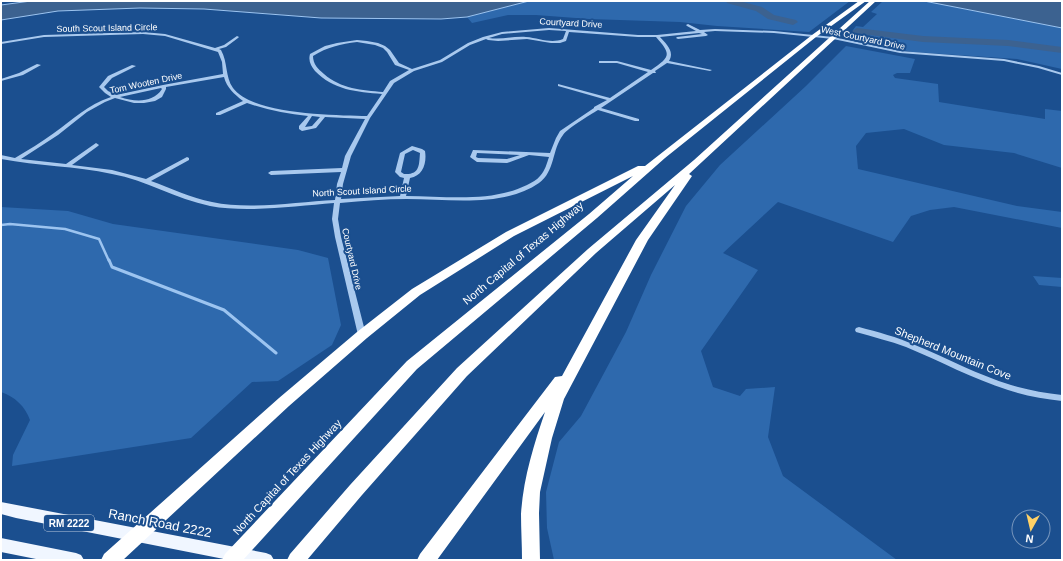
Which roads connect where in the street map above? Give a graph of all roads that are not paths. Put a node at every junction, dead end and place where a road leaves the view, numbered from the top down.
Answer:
1 (863, 1) edge
2 (873, 1) edge
3 (688, 25) dead end
4 (568, 30) junction
5 (699, 31) junction
6 (814, 36) junction
7 (237, 37) dead end
8 (484, 38) junction
9 (659, 38) junction
10 (832, 40) junction
11 (1, 43) edge
12 (216, 49) junction
13 (984, 60) junction
14 (600, 62) dead end
15 (666, 62) junction
16 (39, 65) dead end
17 (134, 66) dead end
18 (412, 70) junction
19 (710, 70) dead end
20 (654, 72) junction
21 (1062, 74) edge
22 (225, 75) junction
23 (1062, 78) edge
24 (1, 80) edge
25 (560, 85) dead end
26 (163, 86) junction
27 (383, 93) junction
28 (114, 97) junction
29 (247, 100) junction
30 (609, 100) junction
31 (596, 108) junction
32 (218, 114) dead end
33 (311, 116) junction
34 (323, 117) junction
35 (368, 118) junction
36 (637, 120) dead end
37 (96, 145) dead end
38 (528, 154) junction
39 (551, 156) junction
40 (662, 156) junction
41 (1, 157) edge
42 (187, 159) dead end
43 (16, 160) junction
44 (697, 162) junction
45 (67, 166) junction
46 (343, 170) junction
47 (271, 173) dead end
48 (407, 177) junction
49 (147, 181) junction
50 (403, 197) junction
51 (337, 202) junction
52 (859, 330) dead end
53 (362, 335) junction
54 (587, 345) junction
55 (1062, 398) edge
56 (1, 508) edge
57 (138, 536) junction
58 (1, 546) edge
59 (76, 560) edge
60 (110, 560) edge
61 (231, 560) edge
62 (266, 560) edge
63 (296, 560) edge
64 (426, 560) edge
65 (531, 560) edge

1 - 6 highway, North Capital of Texas Highway
2 - 10 highway
3 - 5 street
4 - 8 street, Courtyard Drive
4 - 8 street
4 - 9 street, Courtyard Drive
5 - 6 street, Courtyard Drive
5 - 9 street, Courtyard Drive
5 - 9 street
6 - 10 street, West Courtyard Drive
6 - 40 highway, North Capital of Texas Highway
7 - 12 street
8 - 18 street, Courtyard Drive
9 - 15 street
10 - 13 street, West Courtyard Drive
10 - 44 highway
11 - 12 street, South Scout Island Circle
12 - 22 street
13 - 21 street, West Courtyard Drive
13 - 23 street, West Courtyard Drive
14 - 20 street
15 - 19 street
15 - 20 street, North Scout Island Circle
16 - 24 street
17 - 28 street
18 - 27 street, Courtyard Drive
18 - 27 street
20 - 30 street, North Scout Island Circle
22 - 26 street, Tom Wooten Drive
22 - 29 street
25 - 30 street
26 - 28 street, Tom Wooten Drive
26 - 28 street
27 - 35 street, Courtyard Drive
28 - 43 street, Tom Wooten Drive
29 - 32 street
29 - 33 street
30 - 31 street, North Scout Island Circle
31 - 36 street
31 - 39 street, North Scout Island Circle
33 - 34 street
33 - 34 street
34 - 35 street
35 - 46 street, Courtyard Drive
37 - 45 street
38 - 38 street
38 - 39 street
39 - 50 street, North Scout Island Circle
40 - 53 highway
40 - 61 highway, North Capital of Texas Highway
41 - 43 street, North Scout Island Circle
42 - 49 street
43 - 45 street, North Scout Island Circle
44 - 54 highway
44 - 63 highway
45 - 49 street, North Scout Island Circle
46 - 47 street
46 - 51 street, Courtyard Drive
48 - 48 street
48 - 50 street
49 - 51 street, North Scout Island Circle
50 - 51 street, North Scout Island Circle
51 - 53 street, Courtyard Drive
52 - 55 street, Shepherd Mountain Cove
53 - 57 highway
54 - 64 highway
54 - 65 highway
56 - 57 main road, Ranch Road 2222 / RM 2222
57 - 60 highway
57 - 62 main road, Ranch Road 2222 / RM 2222
58 - 59 main road

